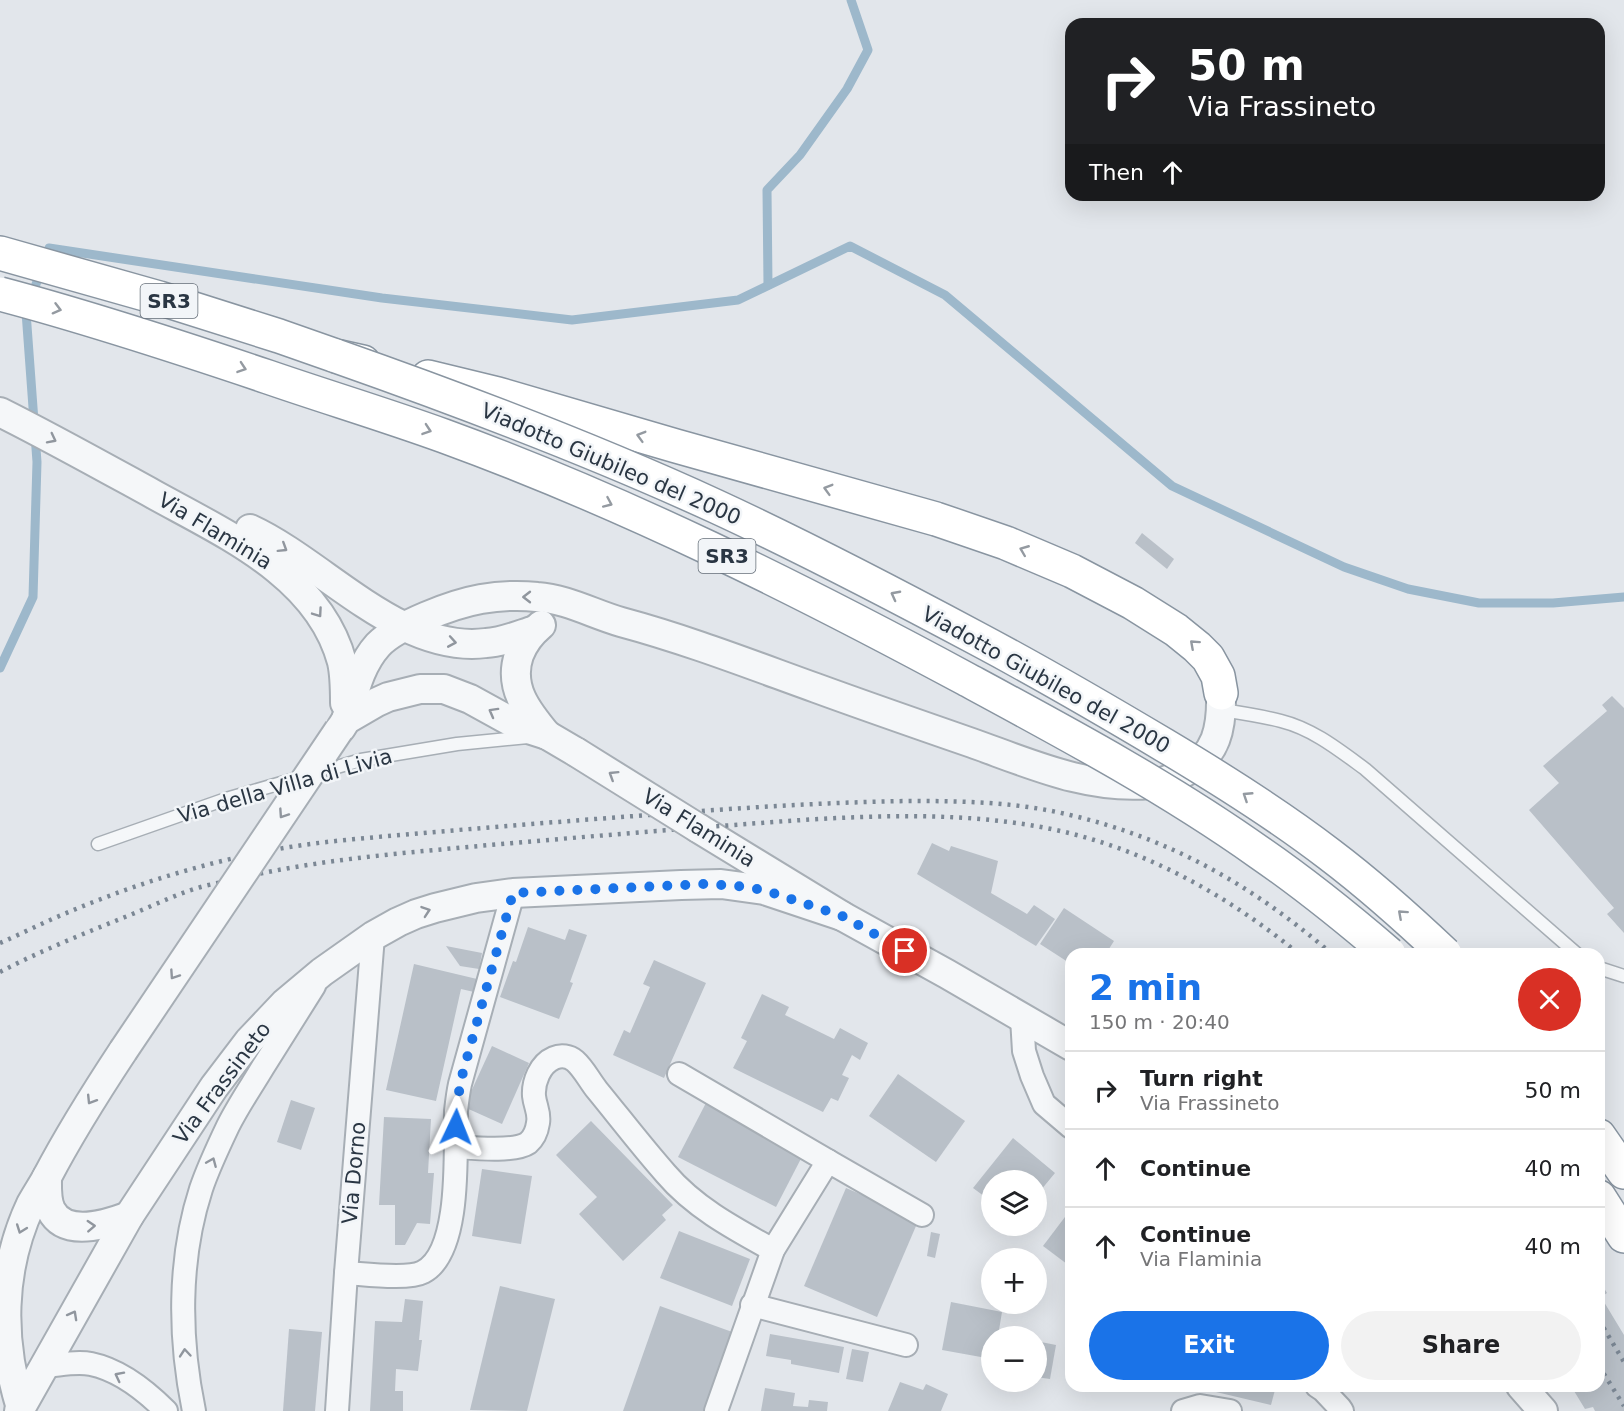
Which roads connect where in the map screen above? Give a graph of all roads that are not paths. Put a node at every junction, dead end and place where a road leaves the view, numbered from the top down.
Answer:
1 (0, 253) edge
2 (0, 294) edge
3 (336, 356) junction
4 (0, 412) edge
5 (190, 514) junction
6 (604, 617) junction
7 (405, 627) junction
8 (535, 630) junction
9 (1222, 702) junction
10 (342, 725) junction
11 (547, 735) junction
12 (698, 828) junction
13 (98, 844) dead end
14 (681, 885) junction
15 (513, 893) junction
16 (842, 916) junction
17 (373, 936) junction
18 (1382, 948) edge
19 (1438, 948) edge
20 (1570, 948) edge
21 (1605, 970) edge
22 (322, 972) junction
23 (1624, 976) edge
24 (1022, 1018) junction
25 (1065, 1043) edge
26 (679, 1074) dead end
27 (1065, 1122) edge
28 (1605, 1145) edge
29 (456, 1147) junction
30 (828, 1161) junction
31 (1624, 1172) edge
32 (47, 1177) junction
33 (1605, 1206) edge
34 (922, 1215) dead end
35 (129, 1216) junction
36 (1624, 1236) edge
37 (773, 1250) junction
38 (346, 1273) junction
39 (752, 1305) junction
40 (906, 1345) dead end
41 (45, 1366) junction
42 (1325, 1392) edge
43 (1526, 1392) edge
44 (21, 1410) edge
45 (166, 1411) edge
46 (194, 1411) edge
47 (337, 1411) edge
48 (716, 1411) edge
49 (1183, 1411) edge
50 (1230, 1411) edge
51 (1341, 1411) edge
52 (1543, 1411) edge

1 - 3 highway, Viadotto Giubileo del 2000 / SR3
2 -> 18 highway, Viadotto Giubileo del 2000 / SR3, bridge
9 -> 3 highway, bridge
19 -> 3 highway, Viadotto Giubileo del 2000 / SR3, bridge
4 -> 5 street, Via Flaminia
5 -> 7 street
5 -> 10 street, Via Flaminia
6 -> 7 street
6 - 8 street
6 - 9 street
7 -> 8 street
7 - 10 street
8 - 11 street, Via Flaminia
9 - 20 lane
11 -> 10 street, Via Flaminia
10 -> 32 street, bridge
12 -> 11 street, Via Flaminia, bridge
11 - 13 lane, Via della Villa di Livia
12 - 14 street
12 - 16 street, Via Flaminia
14 - 15 street, Via Frassineto
14 - 16 street, Via Frassineto
17 -> 15 street, Via Frassineto
15 - 29 street
16 - 24 street, Via Flaminia
17 - 22 street, Via Frassineto
17 - 38 street, Via Dorno
21 - 23 lane
22 - 35 street, Via Frassineto
46 -> 22 street
24 - 25 street, Via Flaminia
24 - 27 street
26 - 30 street
28 - 31 highway
29 - 37 street
29 - 38 street
30 - 34 street
30 - 37 street
32 -> 35 street
32 -> 44 street
33 - 36 highway
41 -> 35 street, Via Frassineto
37 - 39 street
38 - 47 street, Via Dorno
39 - 40 street
39 - 48 street
41 - 44 street, Via Frassineto
45 -> 41 street
42 - 51 street
43 - 52 street
49 - 50 street

